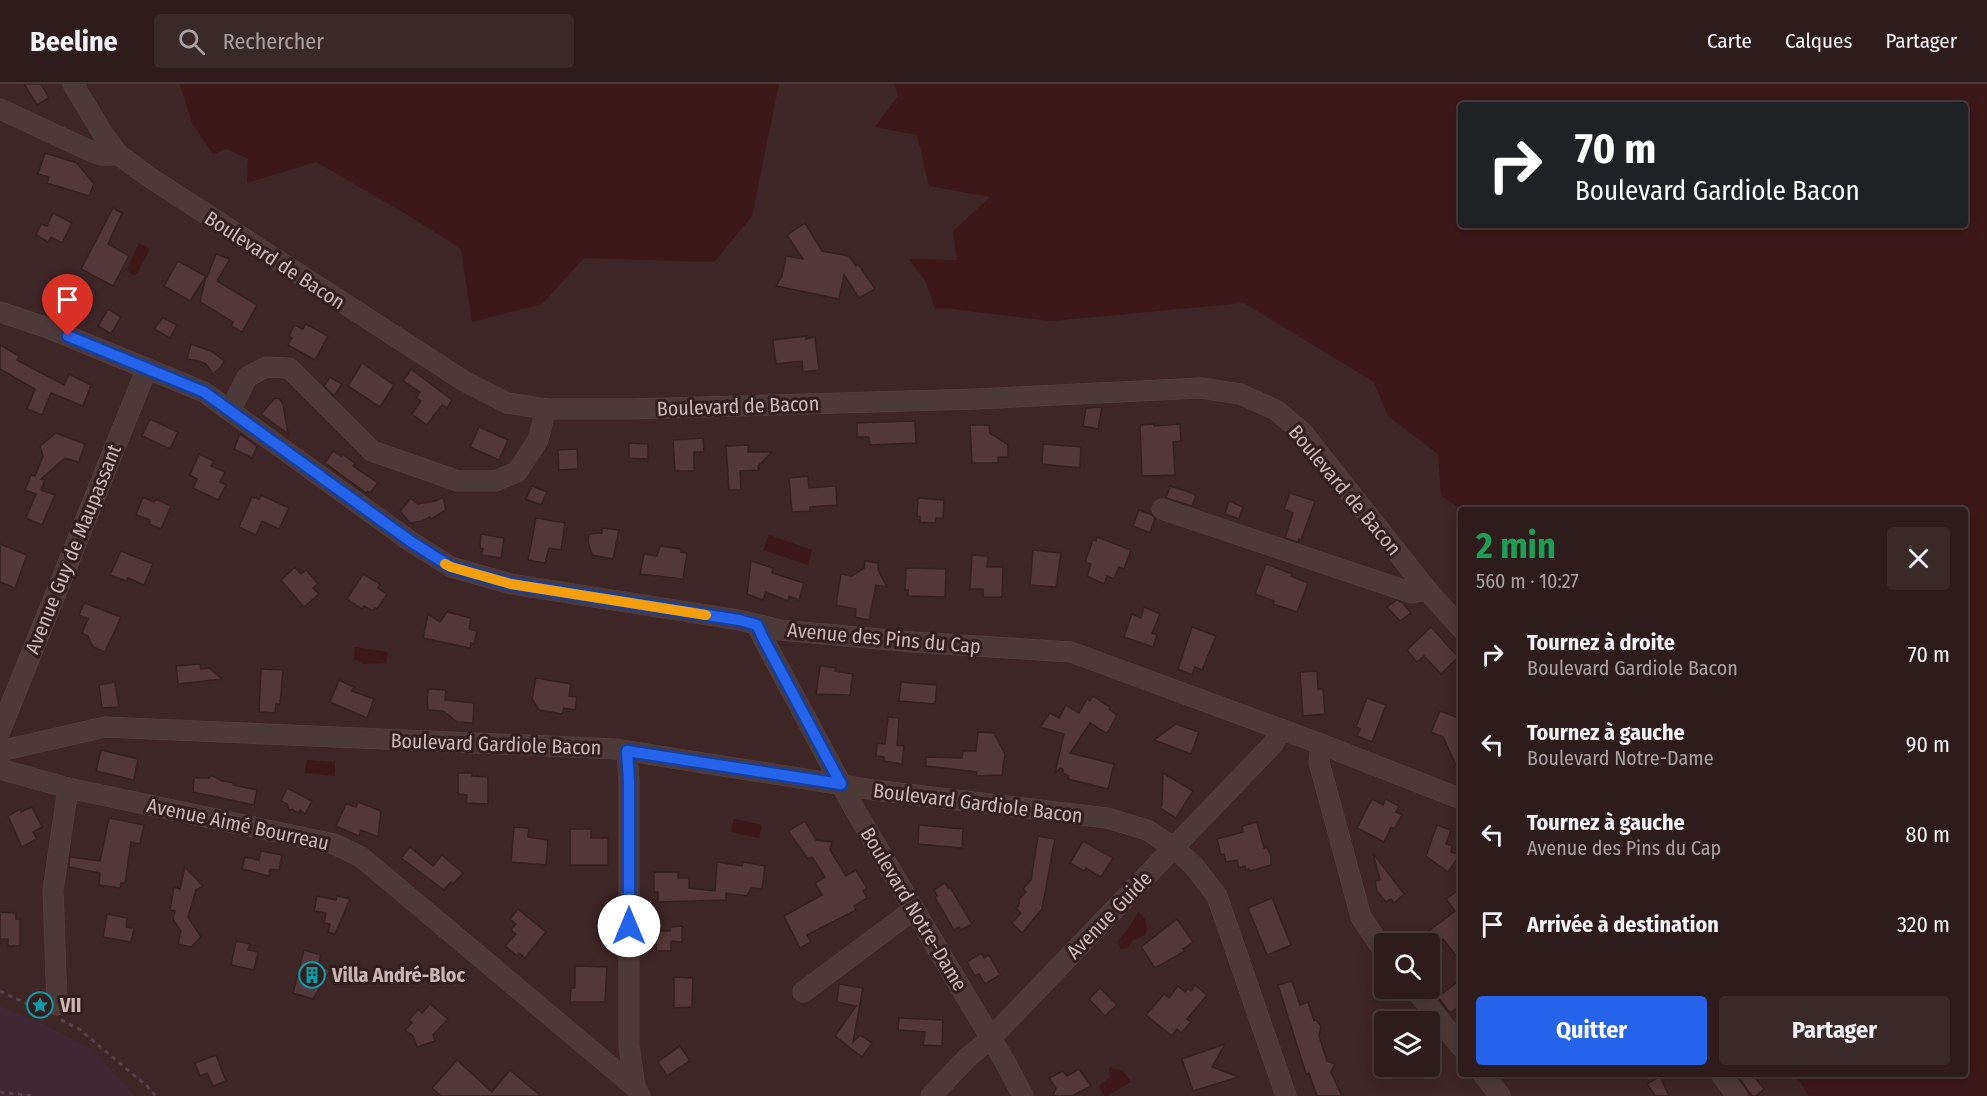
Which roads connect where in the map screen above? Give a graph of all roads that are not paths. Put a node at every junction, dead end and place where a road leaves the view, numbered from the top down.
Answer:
1 (73, 84) edge
2 (0, 109) edge
3 (119, 155) junction
4 (0, 312) edge
5 (147, 368) junction
6 (546, 408) junction
7 (230, 411) junction
8 (1162, 509) dead end
9 (1426, 590) junction
10 (757, 625) junction
11 (1458, 625) edge
12 (1281, 729) junction
13 (0, 731) edge
14 (1321, 744) junction
15 (0, 751) edge
16 (627, 751) junction
17 (0, 769) edge
18 (841, 784) junction
19 (68, 788) junction
20 (1458, 799) edge
21 (1173, 848) junction
22 (913, 910) junction
23 (1374, 937) edge
24 (803, 992) dead end
25 (1423, 999) edge
26 (53, 1012) road end
27 (990, 1039) junction
28 (1458, 1043) edge
29 (1485, 1077) edge
30 (1723, 1077) edge
31 (637, 1092) edge
32 (931, 1096) edge
33 (1023, 1096) edge
34 (1286, 1096) edge
35 (1500, 1096) edge
36 (1737, 1096) edge

1 - 3 street, Boulevard de Bacon
2 - 3 street
3 - 6 street, Boulevard de Bacon
4 - 5 street, Avenue des Pins du Cap
5 - 7 street, Avenue des Pins du Cap
5 - 13 street, Avenue Guy de Maupassant
6 - 7 street
6 - 9 street, Boulevard de Bacon
7 - 10 street, Avenue des Pins du Cap
8 - 9 street
9 - 11 street, Boulevard de Bacon
10 - 12 street, Avenue des Pins du Cap
10 - 18 street, Boulevard Notre-Dame
12 - 14 street, Avenue des Pins du Cap
12 - 21 street, Avenue Guide
14 - 20 street
14 - 23 street
15 - 16 street, Boulevard Gardiole Bacon
16 - 18 street, Boulevard Gardiole Bacon
16 - 31 street
17 - 19 street, Avenue Aimé Bourreau
18 - 21 street, Boulevard Gardiole Bacon
18 - 22 street, Boulevard Notre-Dame
19 - 26 street
19 - 31 street, Avenue Aimé Bourreau
21 - 27 street, Avenue Guide
21 - 34 street, Boulevard Gardiole Bacon
22 - 24 street
22 - 27 street, Boulevard Notre-Dame
25 - 28 street
27 - 32 street, Avenue Guide
27 - 33 street, Boulevard Notre-Dame
29 - 35 street
30 - 36 street

